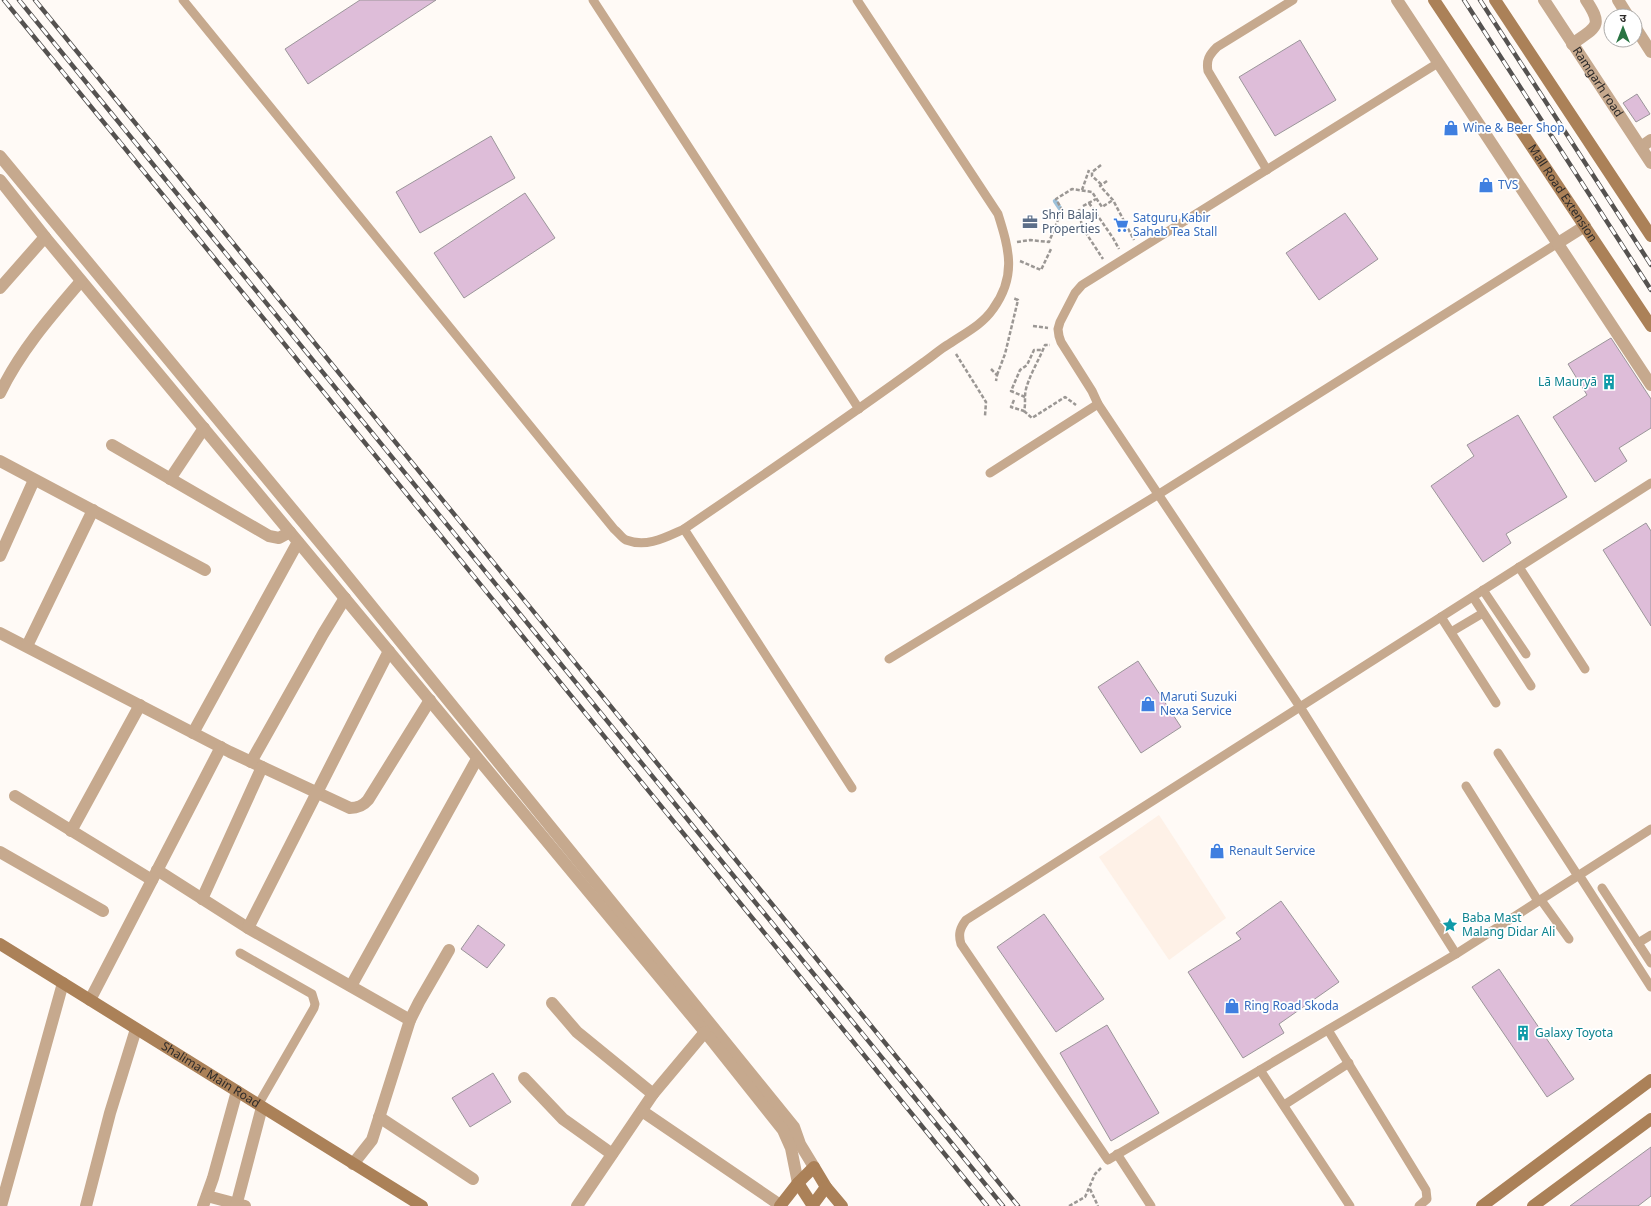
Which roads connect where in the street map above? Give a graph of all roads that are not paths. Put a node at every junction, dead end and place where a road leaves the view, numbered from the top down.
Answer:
1 (183, 0) edge
2 (593, 0) edge
3 (857, 0) edge
4 (1293, 0) edge
5 (1397, 0) edge
6 (1434, 0) edge
7 (1495, 0) edge
8 (1544, 0) edge
9 (1586, 0) edge
10 (1643, 40) edge
11 (1572, 44) junction
12 (1651, 52) edge
13 (1438, 63) junction
14 (1651, 140) edge
15 (1641, 147) junction
16 (0, 156) edge
17 (1651, 163) edge
18 (1268, 170) junction
19 (0, 180) edge
20 (1585, 226) junction
21 (1651, 236) edge
22 (45, 237) junction
23 (1558, 243) junction
24 (81, 281) junction
25 (0, 288) edge
26 (1651, 326) edge
27 (1651, 385) edge
28 (0, 393) edge
29 (1098, 404) junction
30 (859, 409) junction
31 (204, 428) junction
32 (112, 445) dead end
33 (0, 461) edge
34 (990, 473) dead end
35 (170, 479) junction
36 (34, 480) junction
37 (1651, 484) edge
38 (1160, 494) junction
39 (93, 510) junction
40 (684, 529) junction
41 (290, 532) junction
42 (298, 542) junction
43 (0, 556) edge
44 (1519, 568) junction
45 (205, 570) dead end
46 (1483, 590) junction
47 (1473, 597) junction
48 (345, 598) junction
49 (1484, 613) junction
50 (1441, 617) junction
51 (1451, 632) junction
52 (0, 633) edge
53 (26, 646) junction
54 (389, 651) junction
55 (1526, 654) dead end
56 (889, 659) dead end
57 (1585, 669) dead end
58 (1531, 686) dead end
59 (430, 700) junction
60 (1496, 703) dead end
61 (140, 705) junction
62 (1300, 708) junction
63 (193, 733) junction
64 (221, 747) junction
65 (1498, 753) dead end
66 (477, 759) junction
67 (257, 765) junction
68 (1466, 786) dead end
69 (852, 788) dead end
70 (316, 793) junction
71 (15, 796) dead end
72 (71, 830) junction
73 (1651, 830) edge
74 (0, 852) edge
75 (155, 875) junction
76 (1579, 876) junction
77 (1602, 888) dead end
78 (202, 899) junction
79 (1540, 901) junction
80 (103, 911) dead end
81 (248, 928) junction
82 (1651, 935) edge
83 (1569, 939) dead end
84 (1638, 943) junction
85 (0, 944) edge
86 (449, 950) dead end
87 (240, 953) dead end
88 (1456, 954) junction
89 (1651, 963) edge
90 (62, 983) junction
91 (351, 986) junction
92 (1651, 987) edge
93 (90, 1000) junction
94 (552, 1003) dead end
95 (410, 1020) junction
96 (136, 1029) junction
97 (1328, 1030) junction
98 (705, 1032) junction
99 (1349, 1064) junction
100 (1260, 1070) junction
101 (524, 1078) dead end
102 (1651, 1080) edge
103 (237, 1092) junction
104 (653, 1094) junction
105 (1284, 1105) junction
106 (260, 1106) junction
107 (642, 1111) junction
108 (379, 1117) junction
109 (1651, 1119) edge
110 (612, 1154) junction
111 (1117, 1154) junction
112 (353, 1164) junction
113 (814, 1167) junction
114 (473, 1179) dead end
115 (798, 1183) junction
116 (826, 1186) junction
117 (205, 1201) edge
118 (239, 1205) edge
119 (780, 1205) edge
120 (1, 1206) edge
121 (86, 1206) edge
122 (422, 1206) edge
123 (577, 1206) edge
124 (812, 1206) edge
125 (842, 1206) edge
126 (1151, 1206) edge
127 (1350, 1206) edge
128 (1419, 1206) edge
129 (1482, 1206) edge
130 (1533, 1206) edge

1 - 40 lane
2 - 30 lane
3 - 30 lane
4 - 18 lane
5 - 13 street
6 - 20 street, Mall Road Extension
7 - 21 street
8 - 11 street, Ramgarh road
9 - 11 street
10 - 12 street
11 - 15 street, Ramgarh road
13 - 18 lane
13 - 23 street
14 - 15 street
15 - 17 street, Ramgarh road
16 - 113 street
18 - 29 lane
19 - 22 street
20 - 23 street
20 - 26 street, Mall Road Extension
22 - 24 street
22 - 25 street
23 - 27 street
23 - 38 lane
24 - 28 street
24 - 31 street
29 - 34 lane
29 - 38 lane
30 - 40 lane
31 - 35 street
31 - 41 street
32 - 35 street
33 - 36 street
35 - 41 street
36 - 39 street
36 - 43 street
37 - 44 lane
38 - 56 lane
38 - 62 lane
39 - 45 street
39 - 53 street
40 - 69 lane
41 - 42 street
42 - 48 street
42 - 63 street
44 - 46 lane
44 - 57 lane
46 - 47 lane
46 - 55 lane
47 - 49 lane
47 - 50 lane
48 - 54 street
48 - 67 street
49 - 51 lane
49 - 58 lane
50 - 51 lane
50 - 62 lane
51 - 60 lane
52 - 53 street
53 - 61 street
54 - 59 street
54 - 70 street
59 - 66 street
59 - 70 street
61 - 63 street
61 - 72 street
62 - 88 lane
62 - 111 lane
63 - 64 street
64 - 67 street
64 - 75 street
65 - 76 lane
66 - 91 street
66 - 98 street
67 - 70 street
67 - 78 street
68 - 79 lane
70 - 81 street
71 - 72 street
72 - 75 street
73 - 76 lane
74 - 80 street
75 - 78 street
75 - 93 street
76 - 79 lane
76 - 92 lane
77 - 84 lane
78 - 81 street
79 - 83 lane
79 - 88 lane
81 - 91 street
82 - 84 lane
84 - 89 lane
85 - 90 street, Shalimar Main Road
86 - 95 street
87 - 106 lane
88 - 97 lane
90 - 93 street, Shalimar Main Road
90 - 120 street
91 - 95 street
93 - 96 street, Shalimar Main Road
94 - 104 street
95 - 108 street
96 - 103 street, Shalimar Main Road
96 - 121 street
97 - 99 lane
97 - 100 lane
98 - 104 street
98 - 115 street
99 - 105 lane
99 - 128 lane
100 - 105 lane
100 - 111 lane
101 - 110 street
102 - 129 street
103 - 106 street, Shalimar Main Road
103 - 117 street
104 - 107 street
105 - 127 lane
106 - 112 street, Shalimar Main Road
106 - 118 street
107 - 110 street
107 - 119 street
108 - 112 street
108 - 114 street
109 - 130 street
110 - 123 street
111 - 126 lane
112 - 122 street, Shalimar Main Road
113 - 115 street
113 - 116 street
115 - 119 street
115 - 124 street
116 - 124 street
116 - 125 street
117 - 118 street

